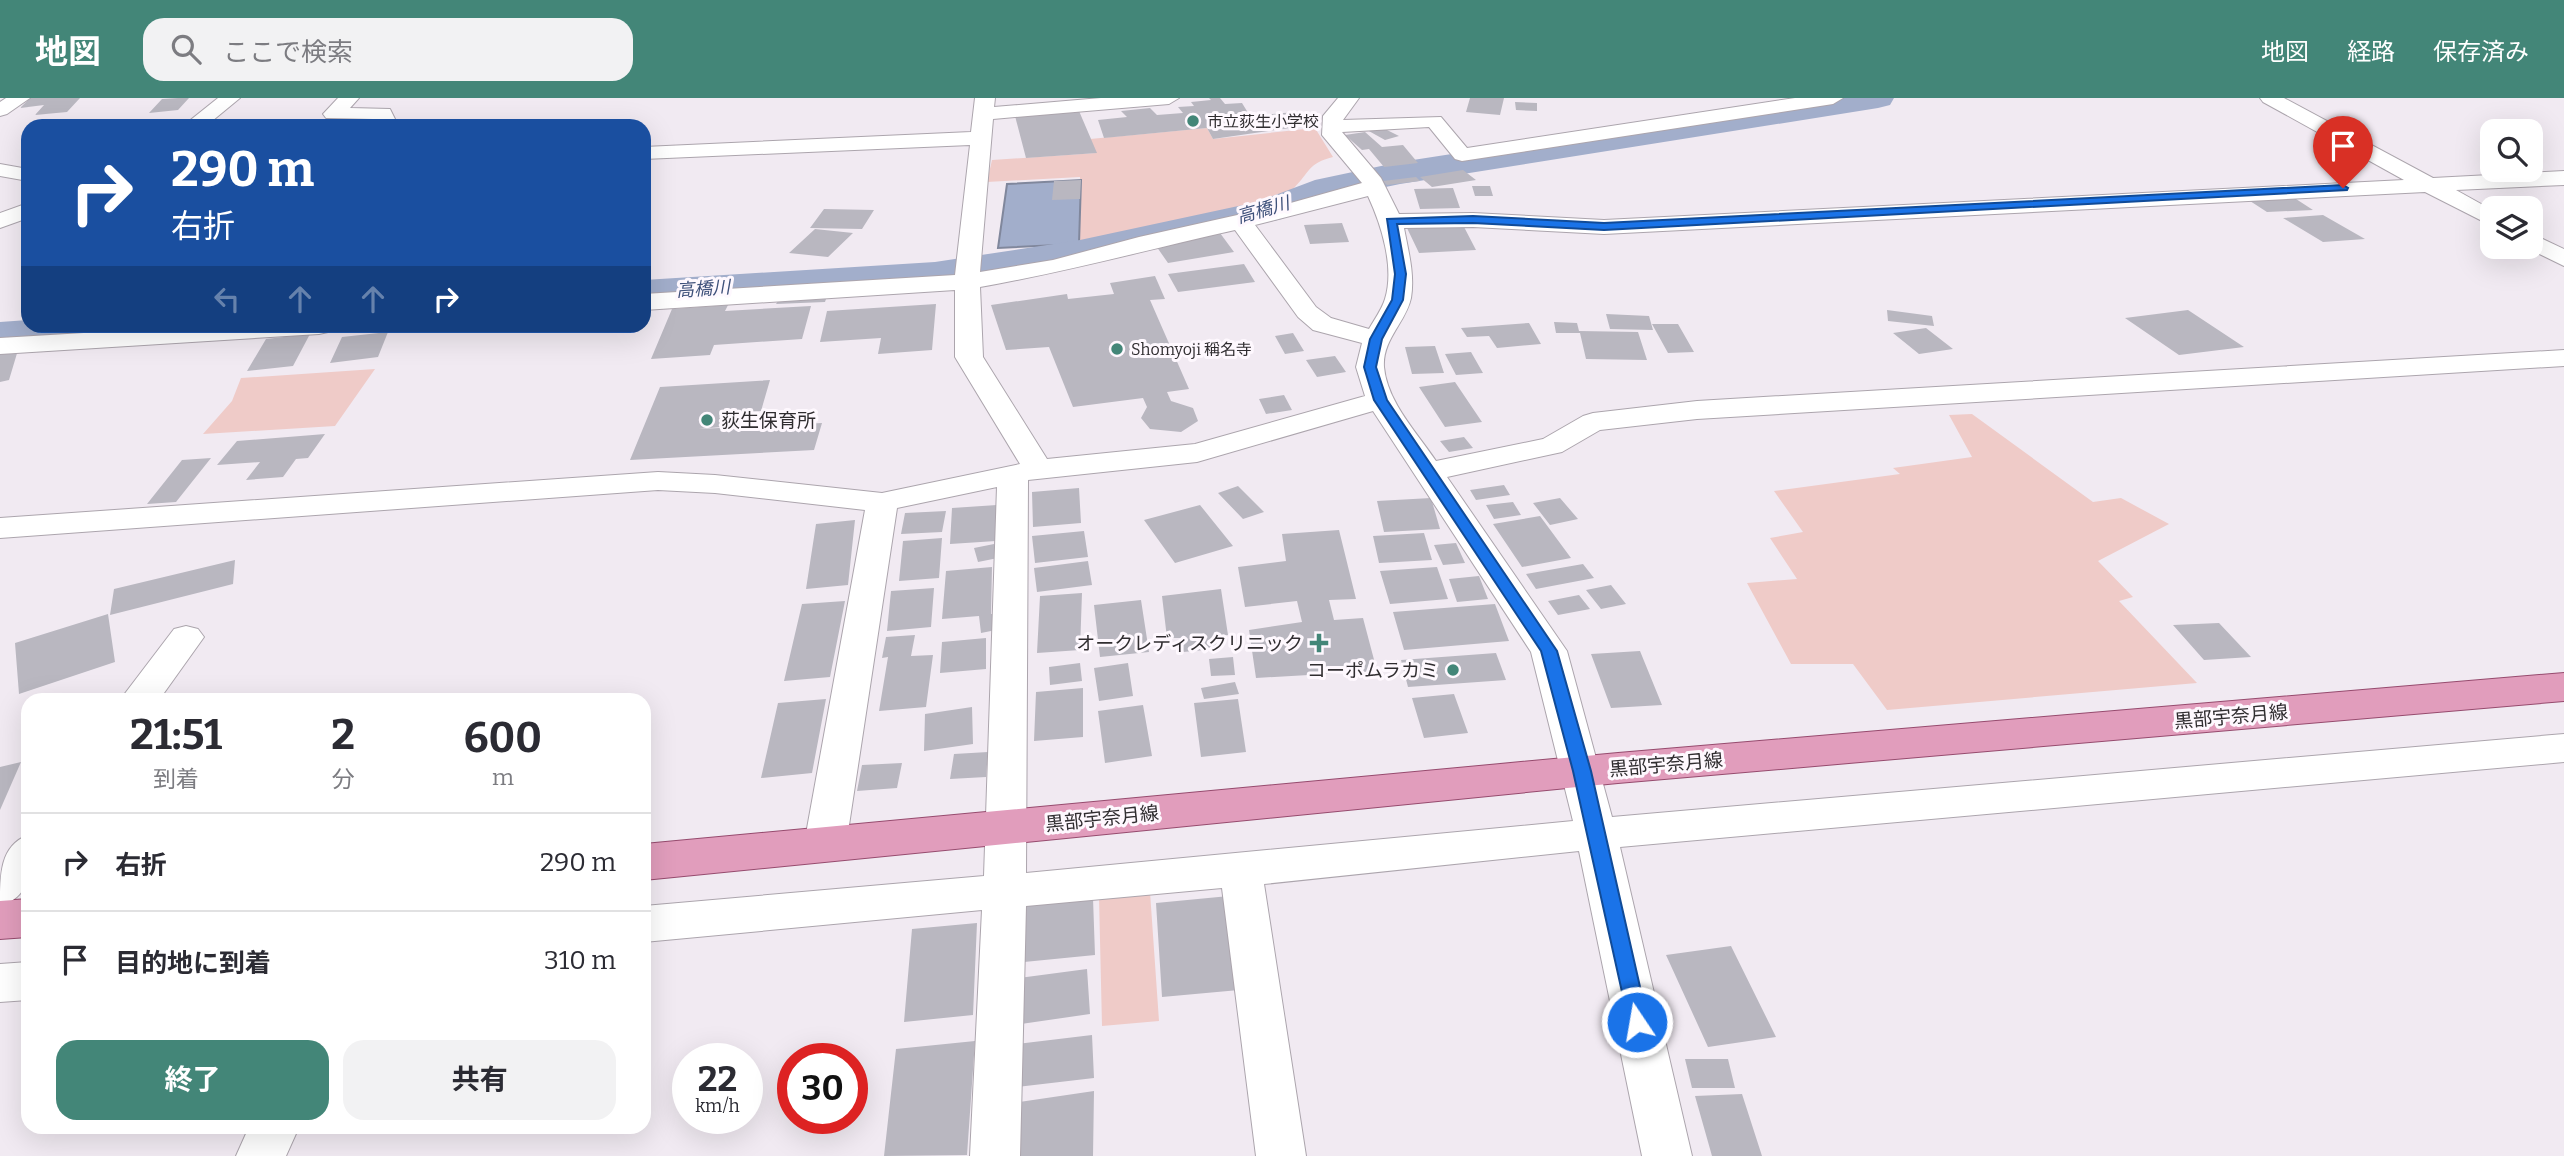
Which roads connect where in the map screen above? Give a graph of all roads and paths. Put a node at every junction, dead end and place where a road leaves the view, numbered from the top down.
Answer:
1 (20, 98) edge
2 (230, 98) edge
3 (349, 98) edge
4 (1169, 98) edge
5 (1349, 98) edge
6 (1833, 98) edge
7 (2270, 98) edge
8 (984, 106) edge
9 (0, 110) edge
10 (202, 119) edge
11 (385, 119) edge
12 (1331, 127) junction
13 (980, 138) junction
14 (651, 153) edge
15 (0, 170) edge
16 (21, 174) edge
17 (2564, 178) edge
18 (2425, 183) junction
19 (1376, 188) junction
20 (21, 213) edge
21 (2480, 213) edge
22 (0, 221) edge
23 (1391, 221) junction
24 (1241, 222) junction
25 (2543, 247) edge
26 (2564, 258) edge
27 (968, 271) junction
28 (651, 282) edge
29 (651, 301) edge
30 (21, 322) edge
31 (0, 323) edge
32 (208, 333) edge
33 (1376, 339) junction
34 (0, 346) edge
35 (2564, 358) edge
36 (1380, 400) junction
37 (1026, 472) junction
38 (1429, 472) junction
39 (882, 502) junction
40 (0, 528) edge
41 (186, 637) dead end
42 (2564, 687) edge
43 (144, 693) edge
44 (2564, 748) edge
45 (1582, 771) junction
46 (1007, 827) junction
47 (1596, 834) junction
48 (825, 845) junction
49 (21, 860) edge
50 (651, 861) edge
51 (1241, 870) junction
52 (0, 889) edge
53 (1004, 891) junction
54 (21, 918) edge
55 (0, 920) edge
56 (651, 923) edge
57 (21, 982) edge
58 (0, 983) edge
59 (271, 1134) edge
60 (261, 1156) edge
61 (995, 1156) edge
62 (1281, 1156) edge
63 (1667, 1156) edge

1 - 9 street
2 - 10 street
3 - 11 street
4 - 8 street
5 - 12 street
6 - 12 street
7 - 18 street
8 - 13 street
12 - 19 street
13 - 14 street
13 - 27 street
15 - 16 street
17 - 18 street
18 - 21 street
18 - 23 street
19 - 23 street
19 - 24 street
20 - 22 street
23 - 33 street
24 - 27 street
24 - 33 street
25 - 26 street
27 - 28 street
27 - 29 street
27 - 37 street
30 - 31 street
32 - 34 street
33 - 36 street
35 - 38 street
36 - 37 street
36 - 38 street
37 - 39 street
37 - 46 street
38 - 45 street
39 - 40 street
39 - 48 street
41 - 43 street
42 - 45 main road, 黒部宇奈月線
44 - 47 street
45 - 46 main road, 黒部宇奈月線
45 - 47 street
46 - 48 main road, 黒部宇奈月線
46 - 53 street
47 - 51 street
47 - 63 street
48 - 50 main road, 黒部宇奈月線
49 - 52 street
51 - 53 street
51 - 62 street
53 - 56 street
53 - 61 street
54 - 55 main road
57 - 58 street
59 - 60 street

